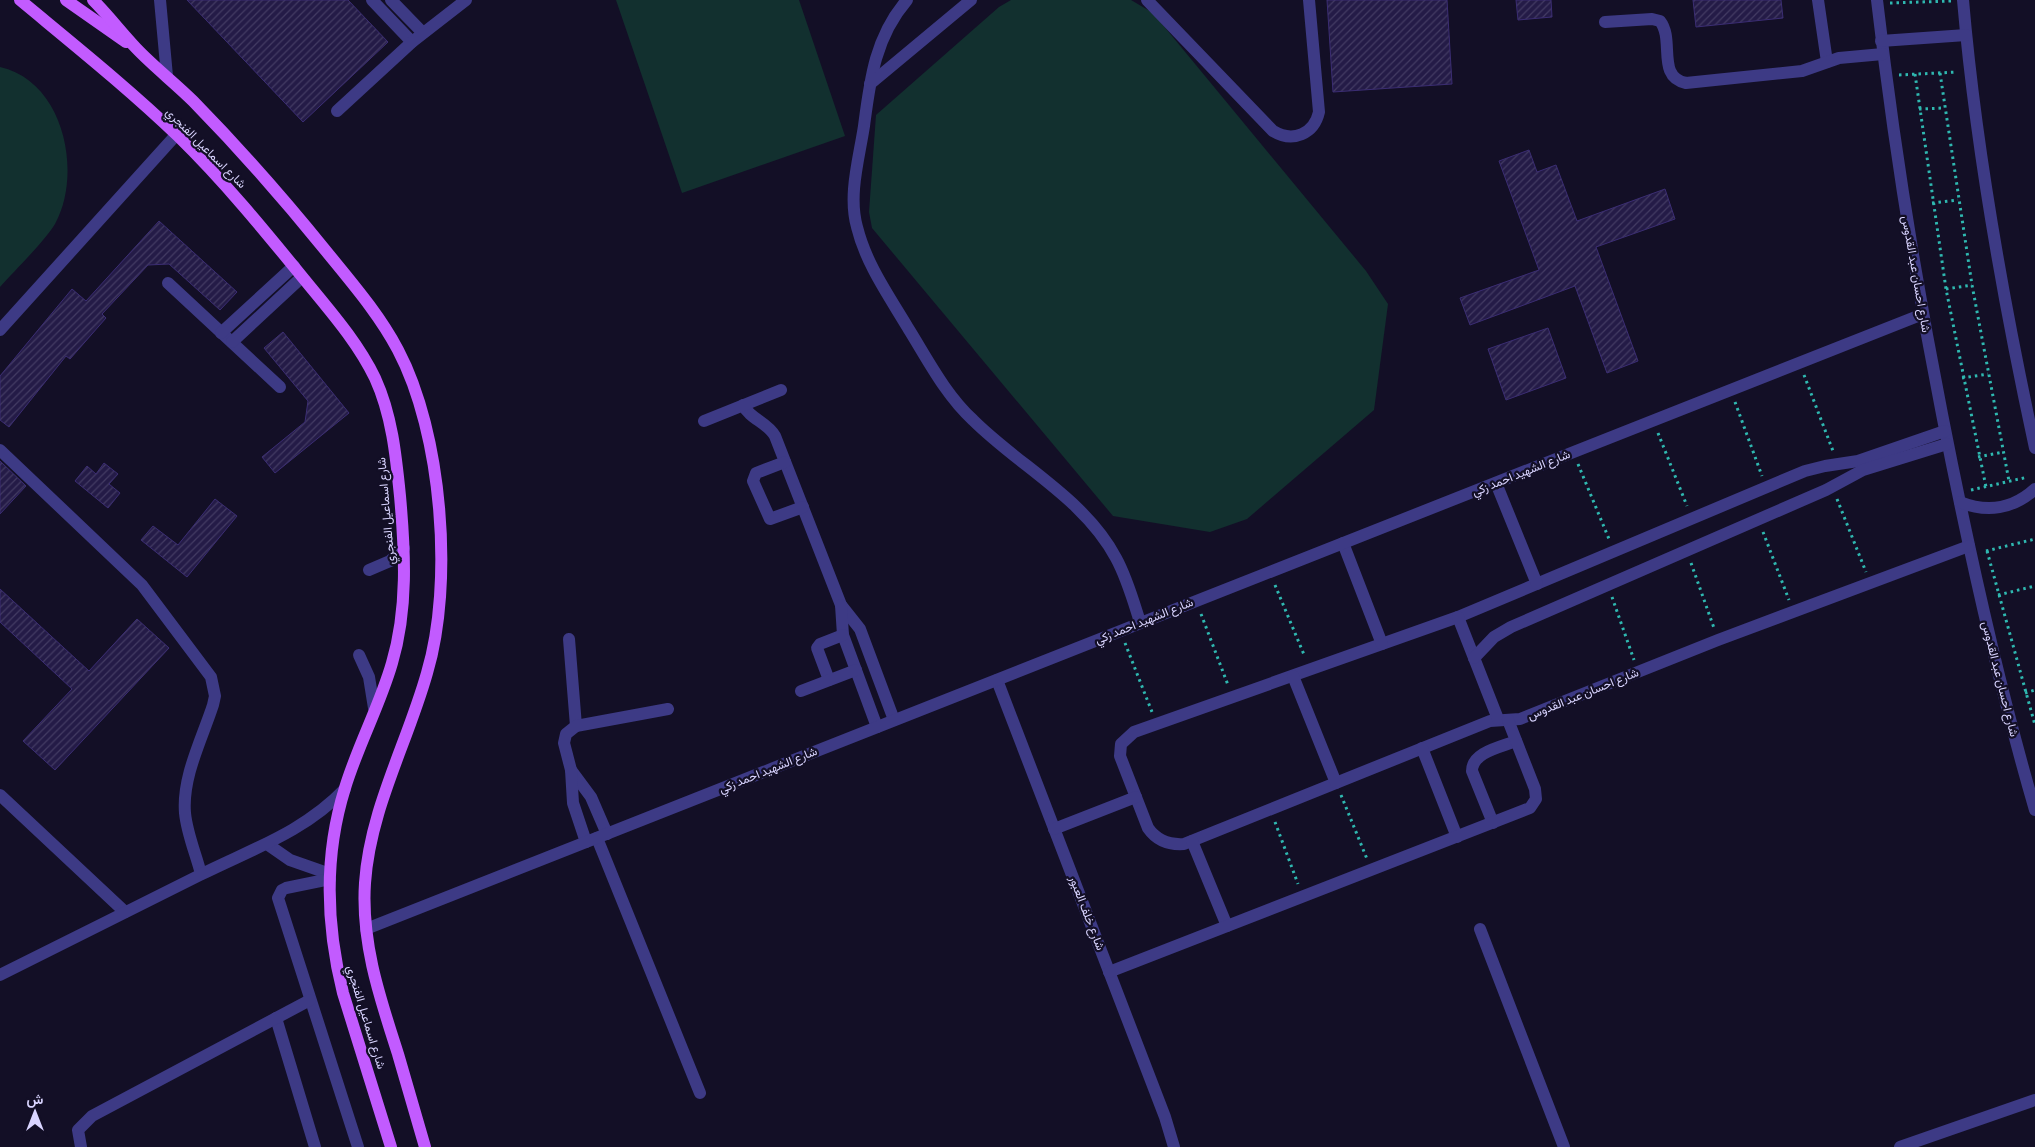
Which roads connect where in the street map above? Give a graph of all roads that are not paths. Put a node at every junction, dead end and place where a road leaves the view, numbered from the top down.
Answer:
1 (20, 0) edge
2 (66, 0) edge
3 (93, 0) edge
4 (160, 0) edge
5 (372, 0) edge
6 (391, 0) edge
7 (466, 0) edge
8 (907, 0) edge
9 (971, 0) edge
10 (1147, 0) edge
11 (1309, 0) edge
12 (1818, 0) edge
13 (1963, 0) edge
14 (1877, 2) edge
15 (1605, 22) dead end
16 (423, 33) junction
17 (1966, 35) junction
18 (412, 42) junction
19 (1882, 47) junction
20 (138, 50) junction
21 (1827, 62) junction
22 (167, 76) junction
23 (870, 84) junction
24 (336, 111) dead end
25 (176, 135) junction
26 (294, 266) junction
27 (302, 277) junction
28 (168, 283) dead end
29 (1923, 314) junction
30 (0, 330) edge
31 (221, 333) junction
32 (232, 342) junction
33 (280, 387) dead end
34 (781, 390) dead end
35 (743, 405) junction
36 (704, 421) dead end
37 (1945, 431) junction
38 (1948, 444) junction
39 (2035, 448) edge
40 (0, 450) edge
41 (785, 462) junction
42 (1496, 482) junction
43 (2035, 489) edge
44 (1959, 498) junction
45 (803, 507) junction
46 (1343, 543) junction
47 (404, 548) junction
48 (1970, 551) junction
49 (369, 570) dead end
50 (1537, 584) junction
51 (841, 605) junction
52 (1458, 617) junction
53 (1140, 622) junction
54 (842, 635) junction
55 (569, 639) dead end
56 (1382, 644) junction
57 (359, 655) dead end
58 (1474, 658) junction
59 (856, 670) junction
60 (1293, 676) junction
61 (830, 680) junction
62 (996, 680) junction
63 (801, 691) dead end
64 (374, 708) junction
65 (668, 709) dead end
66 (894, 720) junction
67 (1503, 720) junction
68 (576, 726) junction
69 (877, 727) junction
70 (1516, 741) junction
71 (1422, 748) junction
72 (571, 770) junction
73 (1336, 783) junction
74 (345, 788) junction
75 (0, 794) edge
76 (1136, 797) junction
77 (2035, 810) edge
78 (1493, 823) junction
79 (1054, 829) junction
80 (1457, 837) junction
81 (597, 838) junction
82 (1192, 841) junction
83 (267, 844) junction
84 (201, 874) junction
85 (330, 876) junction
86 (125, 912) junction
87 (1227, 926) junction
88 (366, 929) junction
89 (1480, 929) dead end
90 (1109, 972) junction
91 (0, 976) edge
92 (310, 1000) junction
93 (276, 1018) junction
94 (700, 1093) dead end
95 (2035, 1100) edge
96 (81, 1147) edge
97 (315, 1147) edge
98 (358, 1147) edge
99 (391, 1147) edge
100 (425, 1147) edge
101 (1174, 1147) edge
102 (1564, 1147) edge
103 (1900, 1147) edge

1 - 25 main road, شارع اسماعيل الفنجري
2 - 20 main road
3 - 20 main road, شارع اسماعيل الفنجري
4 - 22 street
5 - 18 street
6 - 16 street
7 - 16 street
8 - 23 street
9 - 23 street
10 - 11 street
12 - 21 street
13 - 17 street
14 - 19 street, شارع احسان عبد القدوس
15 - 21 street
16 - 18 street
17 - 19 street
17 - 39 street
18 - 24 street
19 - 21 street
19 - 29 street, شارع احسان عبد القدوس
20 - 22 main road, شارع اسماعيل الفنجري
22 - 88 main road, شارع اسماعيل الفنجري
23 - 53 street
25 - 26 main road, شارع اسماعيل الفنجري
25 - 30 street
26 - 27 main road, شارع اسماعيل الفنجري
26 - 31 street
27 - 32 street
27 - 47 main road, شارع اسماعيل الفنجري
28 - 31 street
29 - 37 street, شارع احسان عبد القدوس
29 - 42 street, شارع الشهيد احمد زكي
31 - 32 street
32 - 33 street
34 - 35 street
35 - 36 street
35 - 41 street
37 - 38 street, شارع احسان عبد القدوس
37 - 50 street, شارع احسان عبد القدوس
38 - 44 street, شارع احسان عبد القدوس
38 - 58 street
40 - 84 street
41 - 45 street
41 - 45 street
42 - 46 street, شارع الشهيد احمد زكي
42 - 50 street
43 - 44 street
44 - 48 street, شارع احسان عبد القدوس
45 - 51 street
46 - 53 street, شارع الشهيد احمد زكي
46 - 56 street
47 - 49 street
47 - 64 main road, شارع اسماعيل الفنجري
48 - 67 street, شارع احسان عبد القدوس
48 - 77 street, شارع احسان عبد القدوس
50 - 52 street, شارع احسان عبد القدوس
51 - 54 street
51 - 66 street
52 - 56 street, شارع احسان عبد القدوس
52 - 58 street
53 - 62 street, شارع الشهيد احمد زكي
54 - 59 street
54 - 61 street
55 - 68 street
56 - 60 street, شارع احسان عبد القدوس
57 - 64 street
58 - 67 street
59 - 61 street
59 - 69 street
60 - 73 street
60 - 76 street, شارع احسان عبد القدوس
61 - 63 street
62 - 66 street, شارع الشهيد احمد زكي
62 - 79 street, شارع خلف العبور
64 - 74 main road, شارع اسماعيل الفنجري
65 - 68 street
66 - 69 street, شارع الشهيد احمد زكي
67 - 70 street
67 - 71 street, شارع احسان عبد القدوس
68 - 72 street
69 - 81 street, شارع الشهيد احمد زكي
70 - 78 street
70 - 78 street
71 - 73 street, شارع احسان عبد القدوس
71 - 80 street
72 - 81 street
72 - 81 street
73 - 82 street, شارع احسان عبد القدوس
74 - 83 street
74 - 85 main road, شارع اسماعيل الفنجري
75 - 86 street
76 - 79 street
76 - 82 street, شارع احسان عبد القدوس
78 - 80 street
79 - 90 street, شارع خلف العبور
80 - 87 street
81 - 88 street, شارع الشهيد احمد زكي
81 - 94 street
82 - 87 street
83 - 84 street
83 - 85 street
84 - 86 street
85 - 92 street
85 - 99 main road, شارع اسماعيل الفنجري
86 - 91 street
87 - 90 street
88 - 100 main road, شارع اسماعيل الفنجري
89 - 102 street
90 - 101 street, شارع خلف العبور
92 - 93 street
92 - 98 street
93 - 96 street
93 - 97 street
95 - 103 street

